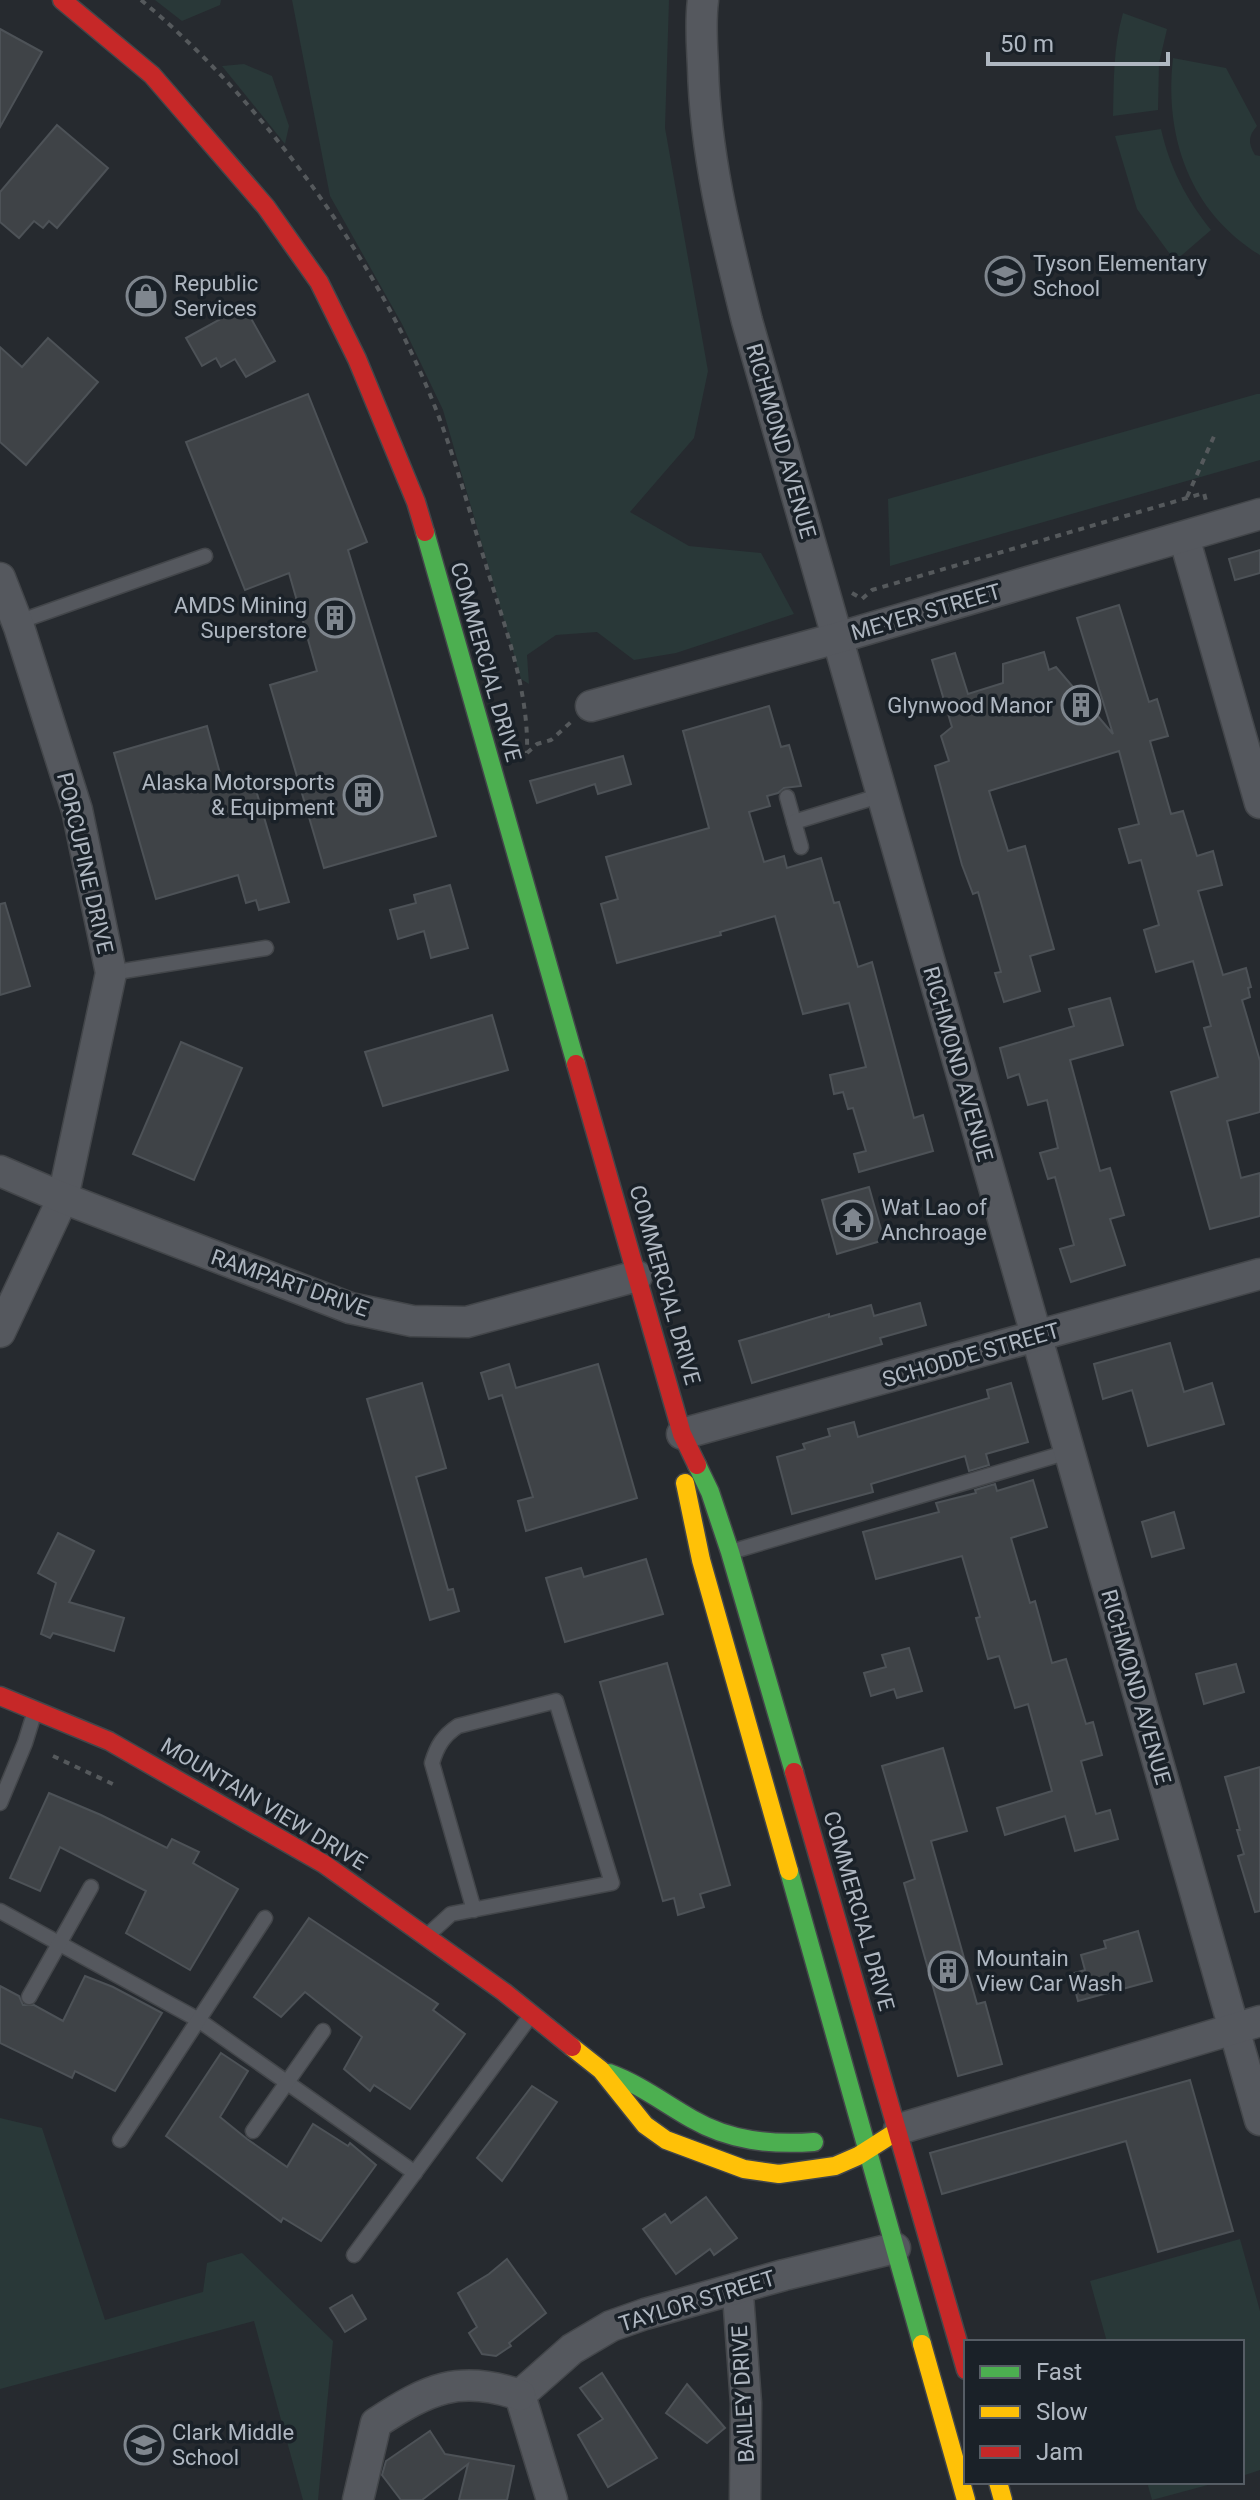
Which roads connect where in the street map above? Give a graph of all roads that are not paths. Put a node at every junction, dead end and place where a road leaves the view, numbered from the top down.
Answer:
1 (62, 0) edge
2 (703, 0) edge
3 (1260, 514) edge
4 (1184, 537) junction
5 (205, 556) dead end
6 (0, 578) edge
7 (18, 622) junction
8 (837, 638) junction
9 (591, 706) dead end
10 (882, 795) junction
11 (787, 797) dead end
12 (1260, 803) edge
13 (794, 822) junction
14 (801, 847) dead end
15 (266, 948) dead end
16 (111, 973) junction
17 (0, 1171) edge
18 (63, 1198) junction
19 (1260, 1274) edge
20 (637, 1276) junction
21 (0, 1332) edge
22 (1035, 1337) junction
23 (682, 1434) junction
24 (1068, 1452) junction
25 (730, 1552) junction
26 (0, 1696) edge
27 (35, 1711) junction
28 (0, 1803) edge
29 (91, 1887) dead end
30 (474, 1910) junction
31 (0, 1911) edge
32 (265, 1918) dead end
33 (427, 1937) junction
34 (60, 1942) junction
35 (29, 1997) dead end
36 (532, 2014) junction
37 (197, 2019) junction
38 (1247, 2024) edge
39 (323, 2031) dead end
40 (601, 2070) junction
41 (287, 2083) junction
42 (1260, 2120) edge
43 (899, 2129) junction
44 (253, 2131) dead end
45 (120, 2140) dead end
46 (866, 2143) junction
47 (415, 2173) junction
48 (895, 2248) junction
49 (354, 2255) dead end
50 (735, 2289) junction
51 (964, 2363) edge
52 (520, 2395) junction
53 (358, 2500) edge
54 (552, 2500) edge
55 (745, 2500) edge
56 (966, 2500) edge

1 - 20 main road, COMMERCIAL DRIVE
2 - 8 street, RICHMOND AVENUE
3 - 4 street, MEYER STREET
4 - 8 street, MEYER STREET
4 - 12 street
5 - 7 lane
6 - 7 street, PORCUPINE DRIVE
7 - 16 street, PORCUPINE DRIVE
8 - 9 street, MEYER STREET
8 - 10 street, RICHMOND AVENUE
10 - 13 lane
10 - 22 street, RICHMOND AVENUE
11 - 13 lane
13 - 14 lane
15 - 16 lane
16 - 18 street, PORCUPINE DRIVE
17 - 18 street, RAMPART DRIVE
18 - 20 street, RAMPART DRIVE
18 - 21 street, PORCUPINE DRIVE
19 - 22 street, SCHODDE STREET
20 - 23 main road, COMMERCIAL DRIVE
22 - 23 street, SCHODDE STREET
22 - 24 street, RICHMOND AVENUE
23 - 25 main road, COMMERCIAL DRIVE
23 - 46 main road, COMMERCIAL DRIVE
24 - 25 lane
24 - 38 street, RICHMOND AVENUE
25 - 43 main road, COMMERCIAL DRIVE
26 - 27 main road, MOUNTAIN VIEW DRIVE
27 - 28 lane
27 - 33 main road, MOUNTAIN VIEW DRIVE
29 - 34 lane
30 - 30 lane
30 - 33 lane
31 - 34 lane
32 - 37 lane
33 - 36 main road, MOUNTAIN VIEW DRIVE
34 - 35 lane
34 - 37 lane
36 - 40 main road, MOUNTAIN VIEW DRIVE
36 - 47 lane
37 - 41 lane
37 - 45 lane
38 - 42 street, RICHMOND AVENUE
38 - 43 street
39 - 41 lane
40 - 46 main road, MOUNTAIN VIEW DRIVE
40 - 46 main road, MOUNTAIN VIEW DRIVE
41 - 44 lane
41 - 47 lane
43 - 46 main road, MOUNTAIN VIEW DRIVE
43 - 51 main road
46 - 48 main road
47 - 49 lane
48 - 50 street, TAYLOR STREET
48 - 56 main road
50 - 52 street, TAYLOR STREET
50 - 55 street, BAILEY DRIVE
52 - 53 street
52 - 54 street

